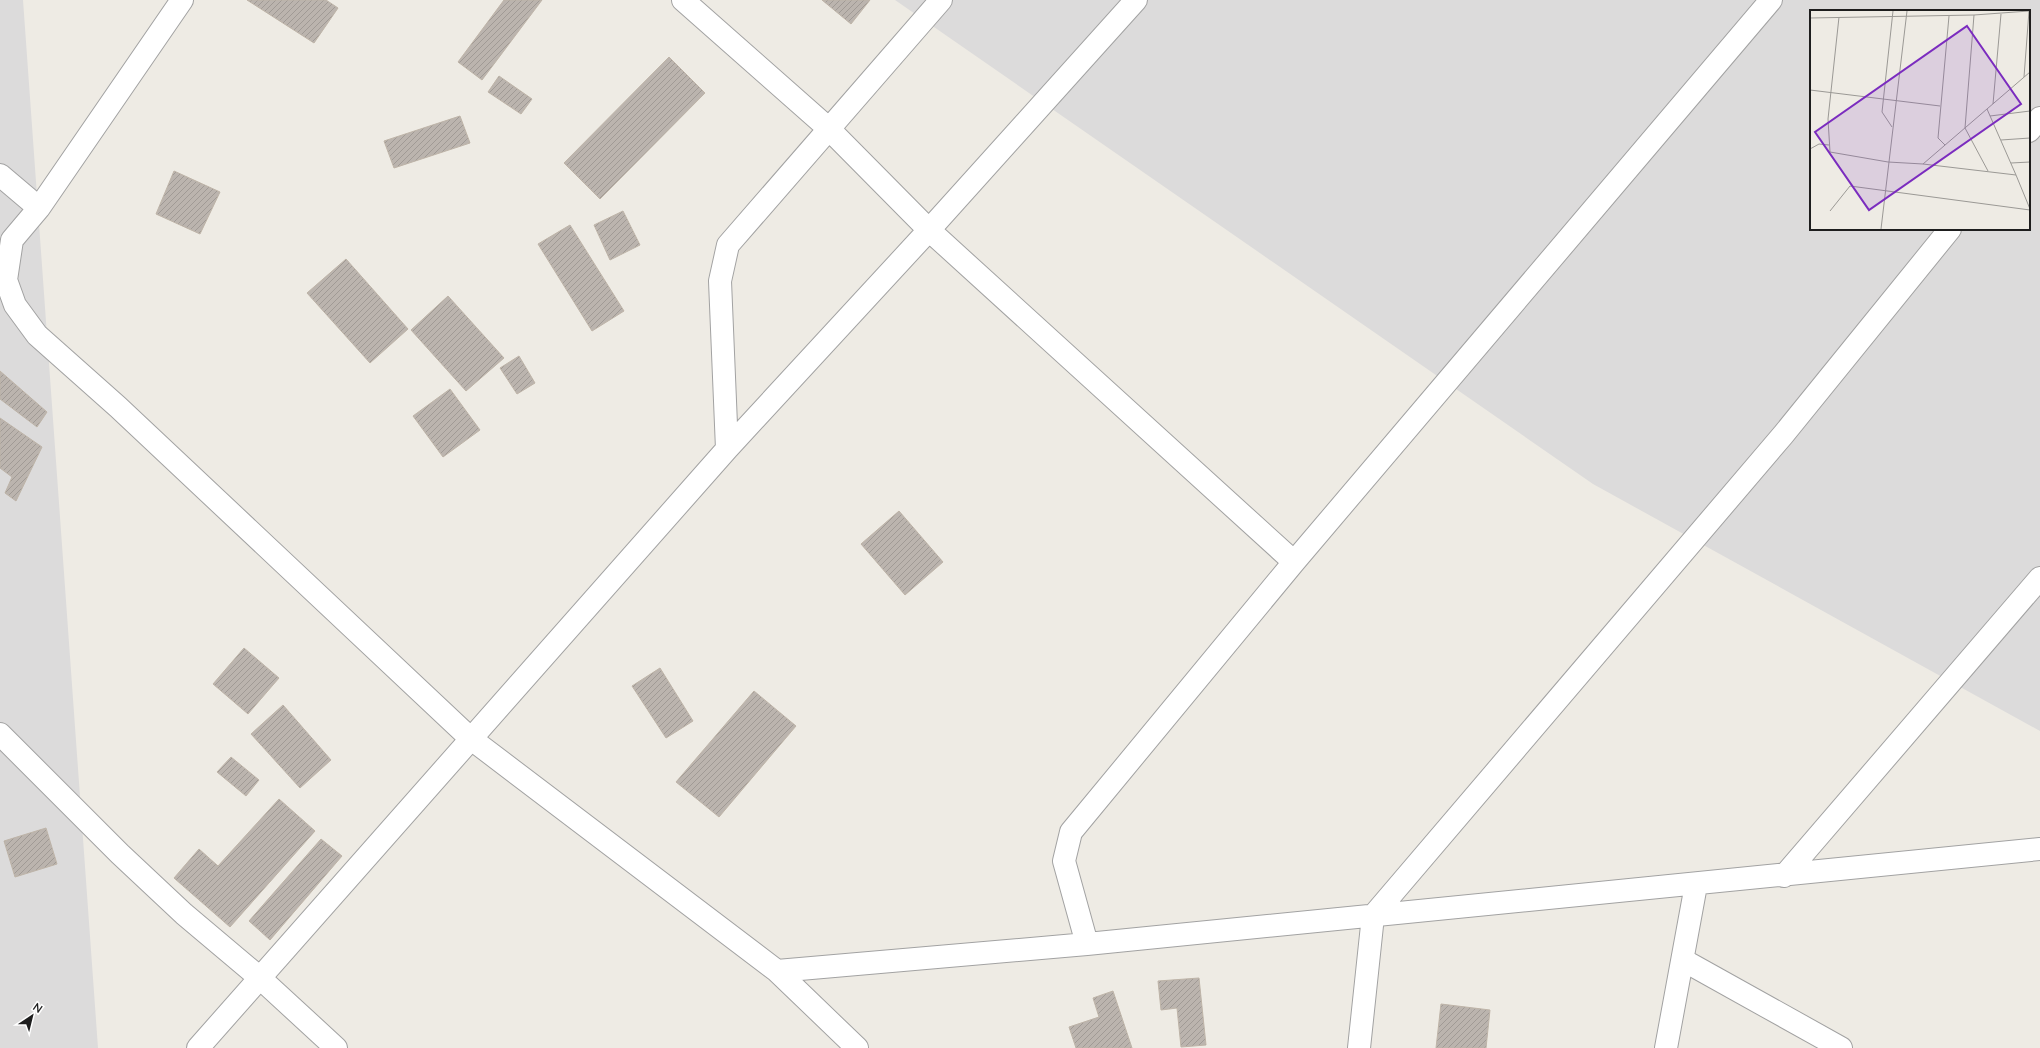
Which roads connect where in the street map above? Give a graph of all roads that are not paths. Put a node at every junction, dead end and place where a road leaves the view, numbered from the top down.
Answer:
1 (182, 0) edge
2 (683, 0) edge
3 (941, 0) edge
4 (1136, 0) edge
5 (1771, 0) edge
6 (2040, 118) edge
7 (828, 128) junction
8 (2030, 130) edge
9 (0, 175) edge
10 (39, 208) junction
11 (929, 230) junction
12 (1949, 230) edge
13 (727, 450) junction
14 (1294, 562) junction
15 (2040, 578) edge
16 (0, 734) edge
17 (470, 738) junction
18 (2040, 849) edge
19 (1784, 876) junction
20 (1696, 885) junction
21 (1373, 916) junction
22 (1087, 944) junction
23 (1683, 960) junction
24 (777, 971) junction
25 (260, 978) junction
26 (198, 1048) edge
27 (336, 1048) edge
28 (857, 1048) edge
29 (1359, 1048) edge
30 (1666, 1048) edge
31 (1841, 1048) edge

1 - 10 street
2 - 7 street
3 - 7 street
4 - 11 street
5 - 14 street
6 - 8 street
7 - 11 street
7 - 13 street
9 - 10 street
10 - 17 street
11 - 13 street
11 - 14 street
12 - 21 street
13 - 17 street
14 - 22 street
15 - 19 street
16 - 25 street
17 - 24 street
17 - 25 street
18 - 19 street
19 - 20 street
20 - 21 street
20 - 23 street
21 - 22 street
21 - 29 street
22 - 24 street
23 - 30 street
23 - 31 street
24 - 28 street
25 - 26 street
25 - 27 street

